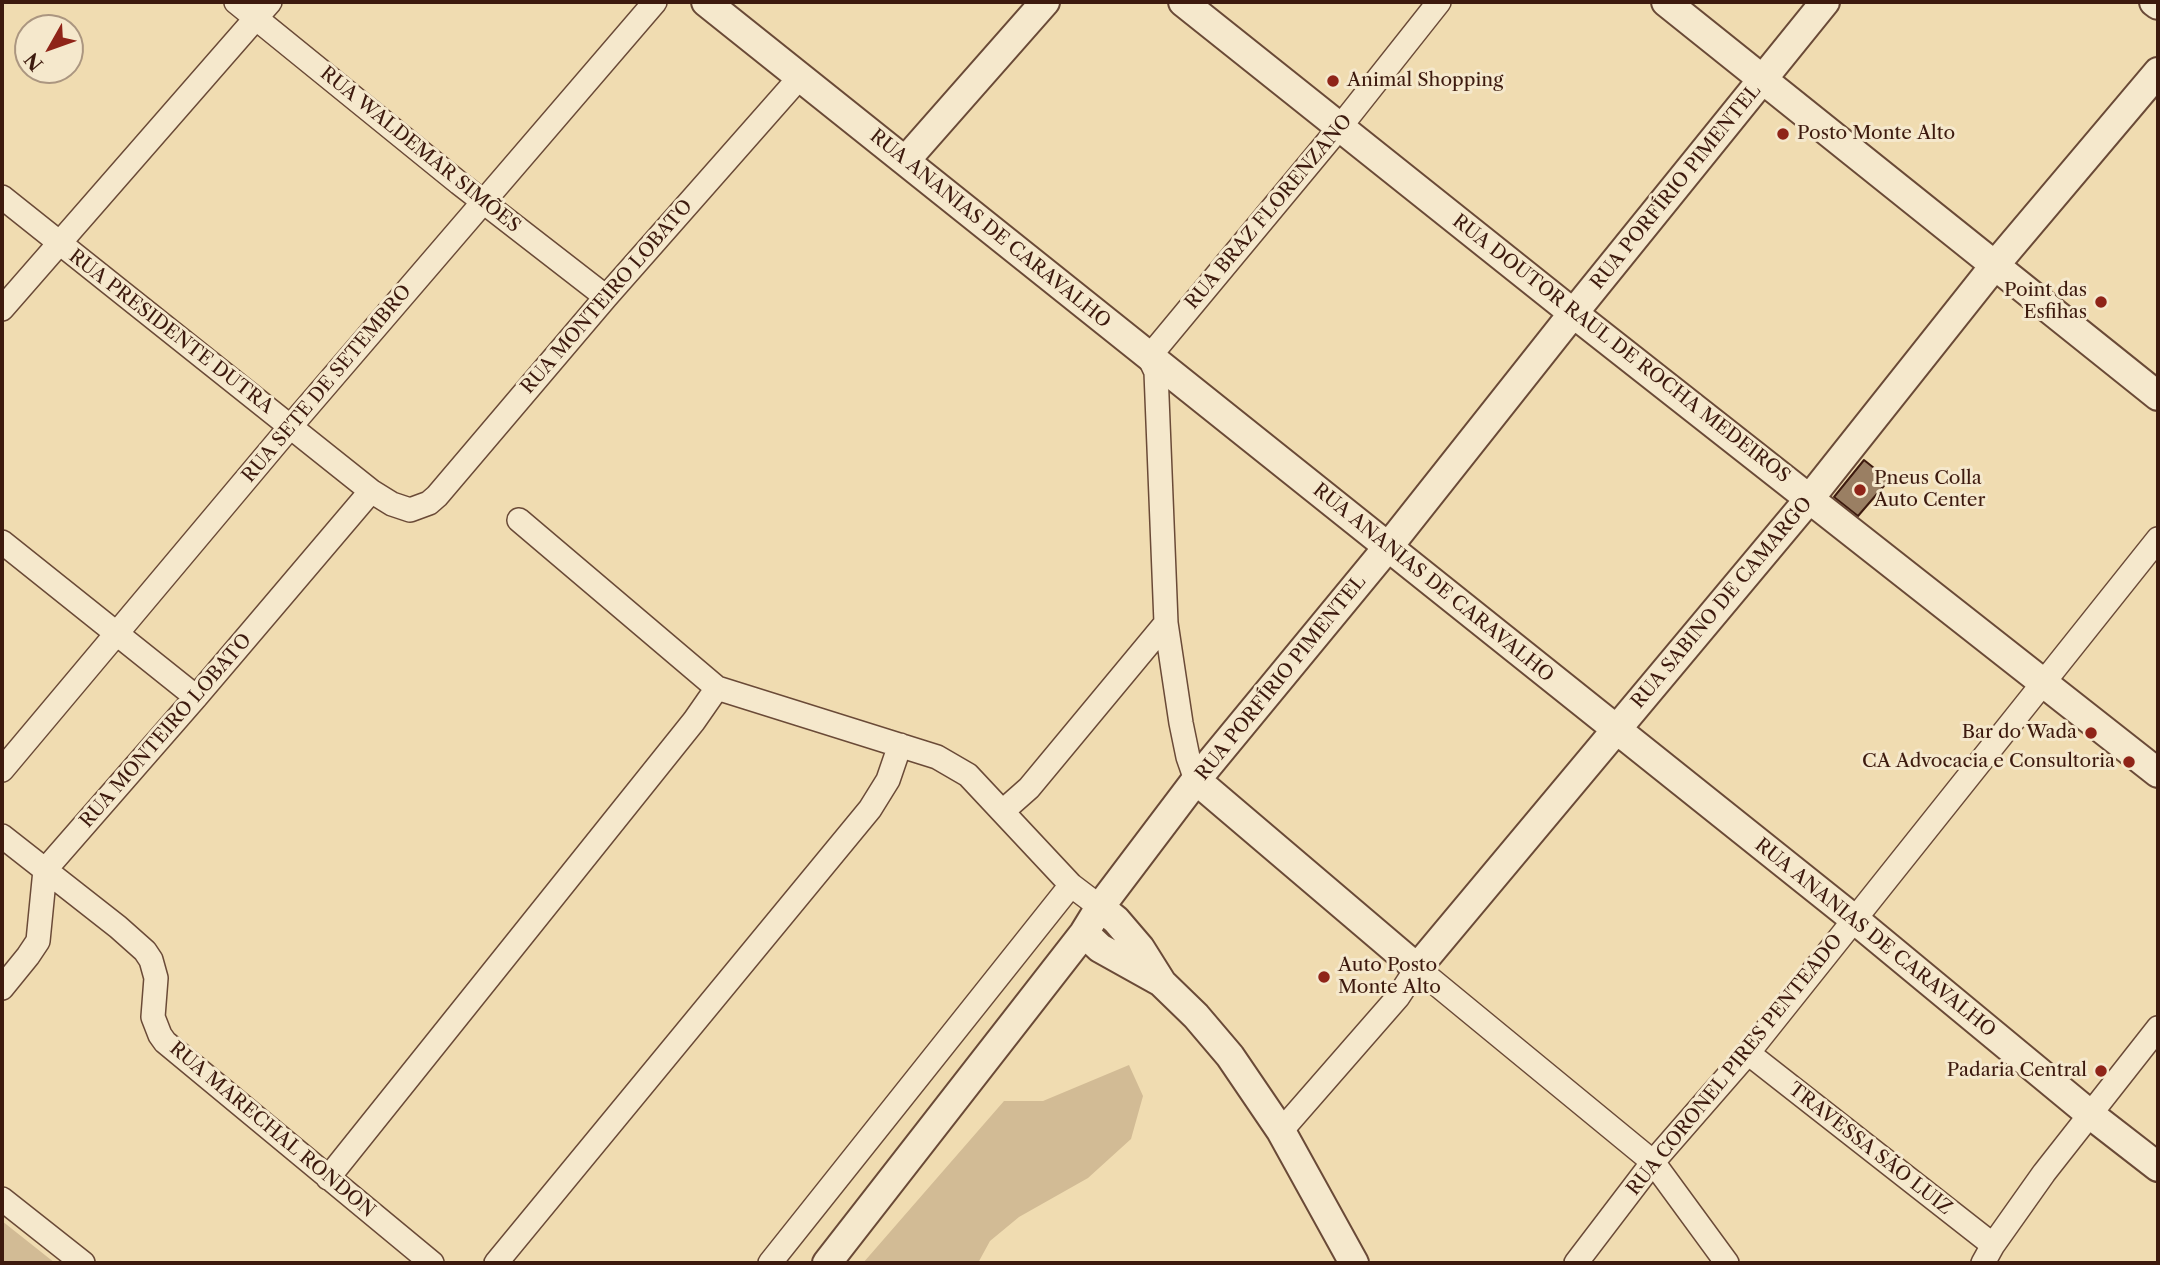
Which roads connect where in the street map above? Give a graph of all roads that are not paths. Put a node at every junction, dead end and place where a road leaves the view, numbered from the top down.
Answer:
1 (236, 2) edge
2 (655, 2) edge
3 (706, 2) edge
4 (1045, 2) edge
5 (1183, 2) edge
6 (1439, 2) edge
7 (1666, 2) edge
8 (1825, 2) edge
9 (2154, 2) edge
10 (2158, 5) edge
11 (263, 10) edge
12 (2158, 72) edge
13 (800, 77) junction
14 (1764, 80) junction
15 (1340, 127) junction
16 (905, 161) junction
17 (2, 197) edge
18 (483, 201) junction
19 (58, 242) junction
20 (1995, 265) junction
21 (606, 297) junction
22 (2, 309) edge
23 (1573, 313) junction
24 (1149, 357) junction
25 (2158, 396) edge
26 (290, 427) junction
27 (371, 491) junction
28 (1810, 498) junction
29 (410, 510) joint
30 (519, 520) dead end
31 (2158, 539) edge
32 (2, 542) edge
33 (1388, 547) junction
34 (1166, 623) junction
35 (116, 634) junction
36 (2043, 682) junction
37 (717, 688) junction
38 (196, 697) junction
39 (1616, 729) junction
40 (900, 745) junction
41 (2, 770) edge
42 (2158, 773) edge
43 (1196, 780) junction
44 (1003, 811) junction
45 (2, 836) edge
46 (45, 870) junction
47 (1072, 886) junction
48 (1100, 907) junction
49 (1854, 919) junction
50 (1084, 933) junction
51 (1417, 968) junction
52 (1162, 983) junction
53 (2, 988) edge
54 (2158, 1028) edge
55 (1748, 1053) junction
56 (2091, 1115) junction
57 (1281, 1130) junction
58 (1653, 1163) junction
59 (2158, 1167) edge
60 (328, 1178) junction
61 (2, 1199) edge
62 (1988, 1254) edge
63 (83, 1263) edge
64 (432, 1263) edge
65 (496, 1263) edge
66 (770, 1263) edge
67 (827, 1263) edge
68 (1354, 1263) edge
69 (1576, 1263) edge
70 (1727, 1263) edge

1 - 11 street, RUA WALDEMAR SIMÕES
2 - 18 street, RUA SETE DE SETEMBRO
3 - 13 street, RUA ANANIAS DE CARAVALHO
4 - 16 street
5 - 15 street, RUA DOUTOR RAUL DE ROCHA MEDEIROS
6 - 15 street, RUA BRAZ FLORENZANO
7 - 14 street
8 - 14 street, RUA PORFÍRIO PIMENTEL
9 - 10 street
11 - 18 street, RUA WALDEMAR SIMÕES
11 - 19 street
12 - 20 street, RUA SABINO DE CAMARGO
13 - 16 street, RUA ANANIAS DE CARAVALHO
13 - 21 street, RUA MONTEIRO LOBATO
14 - 20 street
14 - 23 street, RUA PORFÍRIO PIMENTEL
15 - 23 street, RUA DOUTOR RAUL DE ROCHA MEDEIROS
15 - 24 street, RUA BRAZ FLORENZANO
16 - 24 street, RUA ANANIAS DE CARAVALHO
17 - 19 street, RUA PRESIDENTE DUTRA
18 - 21 street, RUA WALDEMAR SIMÕES
18 - 26 street, RUA SETE DE SETEMBRO
19 - 22 street
19 - 26 street, RUA PRESIDENTE DUTRA
20 - 25 street
20 - 28 street, RUA SABINO DE CAMARGO
21 - 29 street, RUA MONTEIRO LOBATO
23 - 28 street, RUA DOUTOR RAUL DE ROCHA MEDEIROS
23 - 33 street, RUA PORFÍRIO PIMENTEL
24 - 33 street, RUA ANANIAS DE CARAVALHO
24 - 34 street
26 - 27 street, RUA PRESIDENTE DUTRA
26 - 35 street, RUA SETE DE SETEMBRO
27 - 29 street, RUA PRESIDENTE DUTRA
27 - 38 street, RUA MONTEIRO LOBATO
28 - 36 street, RUA DOUTOR RAUL DE ROCHA MEDEIROS
28 - 39 street, RUA SABINO DE CAMARGO
30 - 37 street
31 - 36 street, RUA CORONEL PIRES PENTEADO
32 - 35 street
33 - 39 street, RUA ANANIAS DE CARAVALHO
33 - 43 street, RUA PORFÍRIO PIMENTEL
34 - 43 street
34 - 44 street
35 - 38 street
35 - 41 street, RUA SETE DE SETEMBRO
36 - 42 street, RUA DOUTOR RAUL DE ROCHA MEDEIROS
36 - 49 street, RUA CORONEL PIRES PENTEADO
37 - 40 street
37 - 60 street
38 - 46 street, RUA MONTEIRO LOBATO
39 - 49 street, RUA ANANIAS DE CARAVALHO
39 - 51 street, RUA SABINO DE CAMARGO
40 - 44 street
40 - 65 street
43 - 48 street, RUA PORFÍRIO PIMENTEL
43 - 51 street
44 - 47 street
45 - 46 street, RUA MARECHAL RONDON
46 - 53 street
46 - 60 street, RUA MARECHAL RONDON
47 - 48 street
47 - 66 street
48 - 50 street, RUA PORFÍRIO PIMENTEL
48 - 52 street
49 - 55 street, RUA CORONEL PIRES PENTEADO
49 - 56 street, RUA ANANIAS DE CARAVALHO
50 - 52 street
50 - 67 street, RUA PORFÍRIO PIMENTEL
51 - 57 street, RUA SABINO DE CAMARGO
51 - 58 street
52 - 57 street
54 - 56 street
55 - 58 street, RUA CORONEL PIRES PENTEADO
55 - 62 street, TRAVESSA SÃO LUIZ
56 - 59 street, RUA ANANIAS DE CARAVALHO
56 - 62 street
57 - 68 street
58 - 69 street, RUA CORONEL PIRES PENTEADO
58 - 70 street
60 - 64 street, RUA MARECHAL RONDON
61 - 63 street

